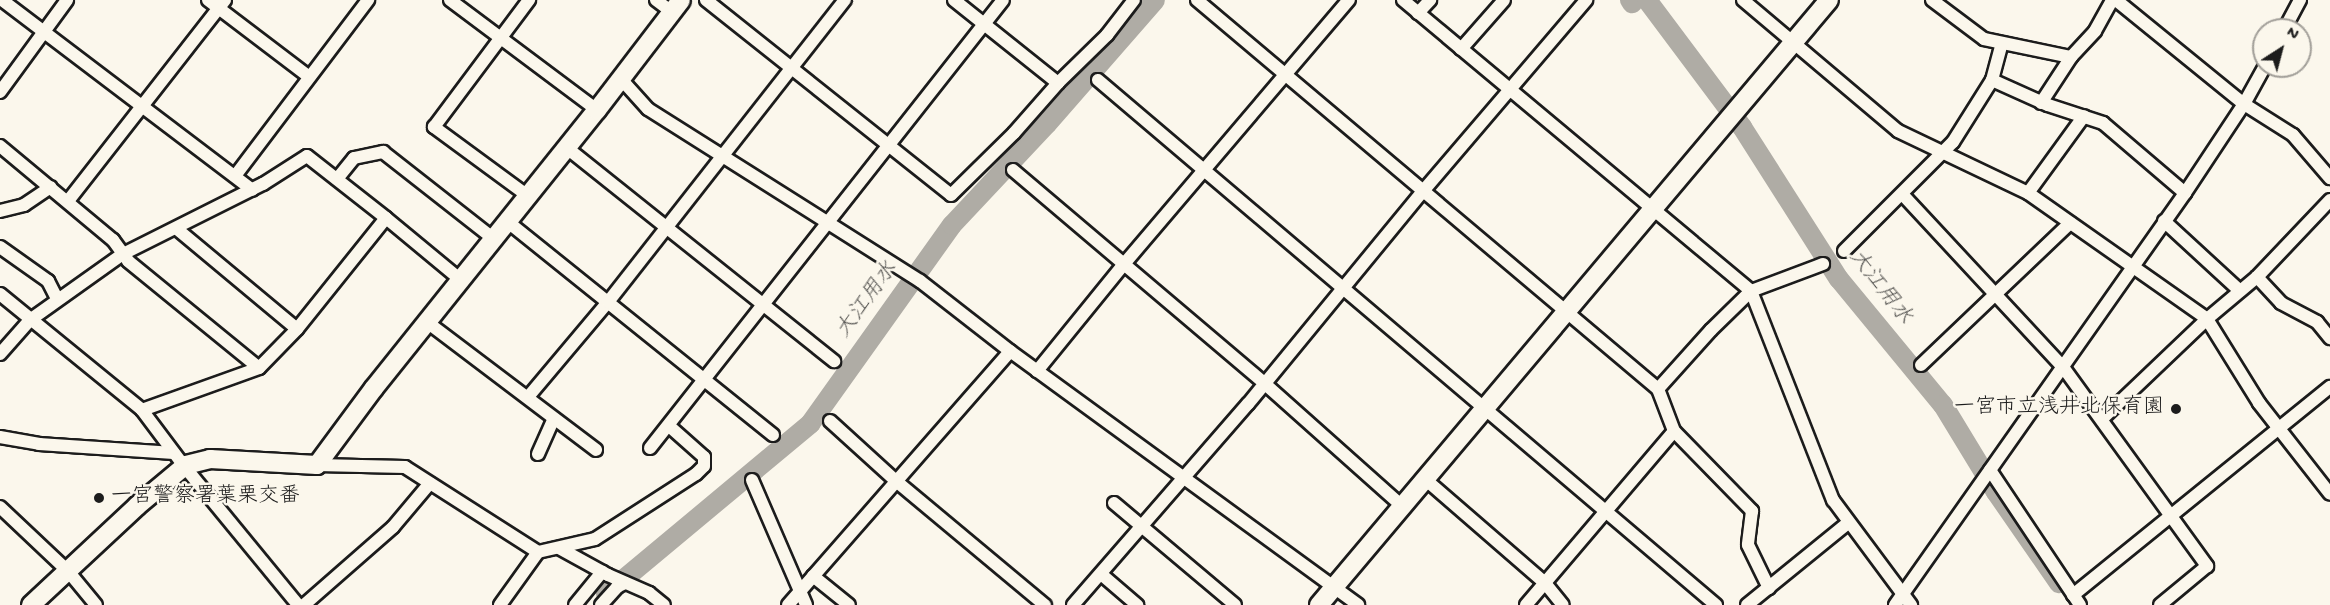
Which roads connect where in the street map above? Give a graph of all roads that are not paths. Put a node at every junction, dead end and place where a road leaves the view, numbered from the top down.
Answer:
1 (2, 0) edge
2 (67, 0) edge
3 (208, 0) edge
4 (368, 0) edge
5 (450, 0) edge
6 (529, 0) edge
7 (656, 0) edge
8 (706, 0) edge
9 (844, 0) edge
10 (954, 0) edge
11 (1003, 0) edge
12 (1134, 0) edge
13 (1197, 0) edge
14 (1349, 0) edge
15 (1403, 0) edge
16 (1430, 0) edge
17 (1504, 0) edge
18 (1586, 0) edge
19 (1743, 0) edge
20 (1828, 0) edge
21 (2114, 0) edge
22 (2300, 0) edge
23 (1940, 2) edge
24 (222, 4) edge
25 (676, 6) edge
26 (1419, 13) junction
27 (2290, 18) edge
28 (984, 24) junction
29 (43, 32) junction
30 (501, 38) junction
31 (1794, 42) junction
32 (2002, 43) junction
33 (1461, 49) junction
34 (2071, 57) junction
35 (791, 68) junction
36 (1285, 74) junction
37 (308, 76) junction
38 (2258, 78) edge
39 (621, 79) junction
40 (1098, 80) dead end
41 (1992, 81) junction
42 (1058, 83) junction
43 (1509, 89) junction
44 (0, 92) edge
45 (2041, 103) junction
46 (2244, 104) junction
47 (142, 106) junction
48 (597, 111) junction
49 (2084, 116) junction
50 (889, 144) junction
51 (0, 146) edge
52 (567, 148) junction
53 (1942, 153) junction
54 (723, 157) junction
55 (1013, 170) dead end
56 (1204, 170) junction
57 (235, 176) junction
58 (2330, 178) edge
59 (337, 179) junction
60 (51, 187) junction
61 (252, 190) junction
62 (1424, 190) junction
63 (2028, 193) junction
64 (2184, 193) junction
65 (1903, 195) junction
66 (528, 196) junction
67 (2330, 200) edge
68 (68, 201) junction
69 (1653, 208) junction
70 (0, 211) edge
71 (387, 218) junction
72 (827, 220) junction
73 (2164, 221) junction
74 (508, 222) junction
75 (2070, 223) junction
76 (177, 228) junction
77 (667, 228) junction
78 (494, 239) junction
79 (0, 246) edge
80 (1844, 250) dead end
81 (123, 254) junction
82 (1124, 264) junction
83 (1823, 264) dead end
84 (2132, 266) junction
85 (2257, 277) junction
86 (460, 280) junction
87 (1342, 290) junction
88 (1751, 291) junction
89 (2240, 291) junction
90 (0, 294) edge
91 (1995, 295) junction
92 (57, 299) junction
93 (608, 302) junction
94 (764, 302) junction
95 (1566, 311) junction
96 (2207, 319) junction
97 (30, 320) junction
98 (427, 322) junction
99 (297, 329) junction
100 (2330, 338) edge
101 (1010, 351) junction
102 (0, 354) edge
103 (834, 361) dead end
104 (1921, 366) dead end
105 (2063, 367) junction
106 (259, 368) junction
107 (1037, 370) junction
108 (705, 379) junction
109 (1264, 383) junction
110 (2330, 387) edge
111 (1658, 389) junction
112 (528, 397) junction
113 (1485, 407) junction
114 (142, 410) junction
115 (554, 418) junction
116 (2102, 419) junction
117 (830, 421) dead end
118 (669, 426) junction
119 (2279, 429) junction
120 (1674, 431) junction
121 (773, 435) dead end
122 (0, 437) edge
123 (650, 448) dead end
124 (596, 450) dead end
125 (538, 454) dead end
126 (179, 460) junction
127 (316, 465) junction
128 (1987, 473) junction
129 (1184, 477) junction
130 (752, 480) dead end
131 (1425, 480) junction
132 (896, 481) junction
133 (430, 483) junction
134 (2330, 494) edge
135 (1114, 503) dead end
136 (1402, 506) junction
137 (0, 507) edge
138 (1604, 510) junction
139 (2169, 516) junction
140 (1848, 523) junction
141 (1141, 526) junction
142 (559, 548) junction
143 (538, 552) junction
144 (68, 571) junction
145 (605, 574) junction
146 (1101, 574) junction
147 (813, 576) junction
148 (623, 582) junction
149 (1545, 583) junction
150 (1335, 587) junction
151 (1770, 588) junction
152 (801, 590) junction
153 (1898, 600) edge
154 (2077, 600) edge
155 (31, 605) edge
156 (96, 605) edge
157 (298, 605) edge
158 (304, 605) edge
159 (500, 605) edge
160 (575, 605) edge
161 (602, 605) edge
162 (664, 605) edge
163 (788, 605) edge
164 (806, 605) edge
165 (849, 605) edge
166 (1045, 605) edge
167 (1073, 605) edge
168 (1137, 605) edge
169 (1235, 605) edge
170 (1319, 605) edge
171 (1358, 605) edge
172 (1526, 605) edge
173 (1563, 605) edge
174 (1716, 605) edge
175 (1747, 605) edge
176 (1911, 605) edge
177 (2160, 605) edge

1 - 29 street
2 - 29 street
3 - 24 street
4 - 37 street
5 - 30 street
6 - 30 street
7 - 25 street
8 - 35 street
9 - 35 street
10 - 28 street
11 - 28 street
12 - 42 street
13 - 36 street
14 - 36 street
15 - 26 street
16 - 26 street
17 - 33 street
18 - 43 street
19 - 31 street
20 - 31 street
21 - 34 street
21 - 46 street
22 - 27 street
23 - 32 street
24 - 37 street
24 - 47 street
25 - 39 street
26 - 33 street
28 - 42 street
28 - 50 street
29 - 44 street
29 - 47 street
30 - 48 street
30 - 66 street
31 - 53 street
31 - 69 street
32 - 34 street
32 - 41 street
33 - 43 street
34 - 45 street
35 - 50 street
35 - 54 street
36 - 56 street
36 - 62 street
37 - 57 street
38 - 46 street
39 - 48 street
39 - 54 street
40 - 56 street
41 - 45 street
41 - 53 street
42 - 50 street
43 - 62 street
43 - 69 street
45 - 49 street
46 - 58 street
46 - 64 street
47 - 57 street
47 - 68 street
48 - 52 street
49 - 63 street
49 - 64 street
50 - 72 street
51 - 60 street
52 - 66 street
52 - 77 street
53 - 63 street
53 - 65 street
54 - 72 street
54 - 77 street
55 - 82 street
56 - 82 street
56 - 87 street
57 - 61 street
59 - 61 street
59 - 71 street
59 - 78 street
60 - 68 street
60 - 70 street
61 - 76 street
62 - 87 street
62 - 95 street
63 - 75 street
64 - 73 street
65 - 80 street
65 - 91 street
66 - 74 street
67 - 85 street
68 - 81 street
69 - 88 street
69 - 95 street
71 - 86 street
71 - 99 street
72 - 94 street
72 - 101 street
73 - 84 street
73 - 89 street
74 - 78 street
74 - 93 street
75 - 84 street
75 - 91 street
76 - 81 street
76 - 99 street
77 - 93 street
77 - 94 street
78 - 86 street
79 - 92 street
81 - 92 street
81 - 106 street
82 - 107 street
82 - 109 street
83 - 88 street
84 - 96 street
84 - 105 street
85 - 89 street
85 - 100 street
86 - 98 street
87 - 109 street
87 - 113 street
88 - 111 street
88 - 140 street
89 - 96 street
90 - 97 street
91 - 104 street
91 - 105 street
92 - 97 street
93 - 108 street
93 - 112 street
94 - 103 street
94 - 108 street
95 - 111 street
95 - 113 street
96 - 116 street
96 - 119 street
97 - 102 street
97 - 114 street
98 - 112 street
98 - 127 street
99 - 106 street
101 - 107 street
101 - 132 street
105 - 116 street
105 - 128 street
106 - 114 street
107 - 129 street
108 - 118 street
108 - 121 street
109 - 129 street
109 - 136 street
110 - 119 street
111 - 120 street
112 - 115 street
113 - 131 street
113 - 138 street
114 - 126 street
115 - 124 street
115 - 125 street
116 - 139 street
117 - 132 street
118 - 123 street
118 - 142 street
119 - 134 street
119 - 139 street
120 - 138 street
120 - 151 street
122 - 126 street
126 - 127 street
126 - 144 street
126 - 157 street
127 - 133 street
128 - 153 street
128 - 154 street
129 - 141 street
129 - 150 street
130 - 152 street
131 - 136 street
131 - 149 street
132 - 147 street
132 - 166 street
133 - 143 street
133 - 158 street
135 - 141 street
136 - 150 street
137 - 144 street
138 - 149 street
138 - 174 street
139 - 154 street
139 - 177 street
140 - 151 street
140 - 153 street
141 - 146 street
141 - 169 street
142 - 143 street
142 - 145 street
143 - 159 street
144 - 155 street
144 - 156 street
145 - 148 street
145 - 160 street
146 - 167 street
146 - 168 street
147 - 152 street
147 - 165 street
148 - 161 street
148 - 162 street
149 - 172 street
149 - 173 street
150 - 170 street
150 - 171 street
151 - 175 street
152 - 163 street
152 - 164 street
153 - 176 street

